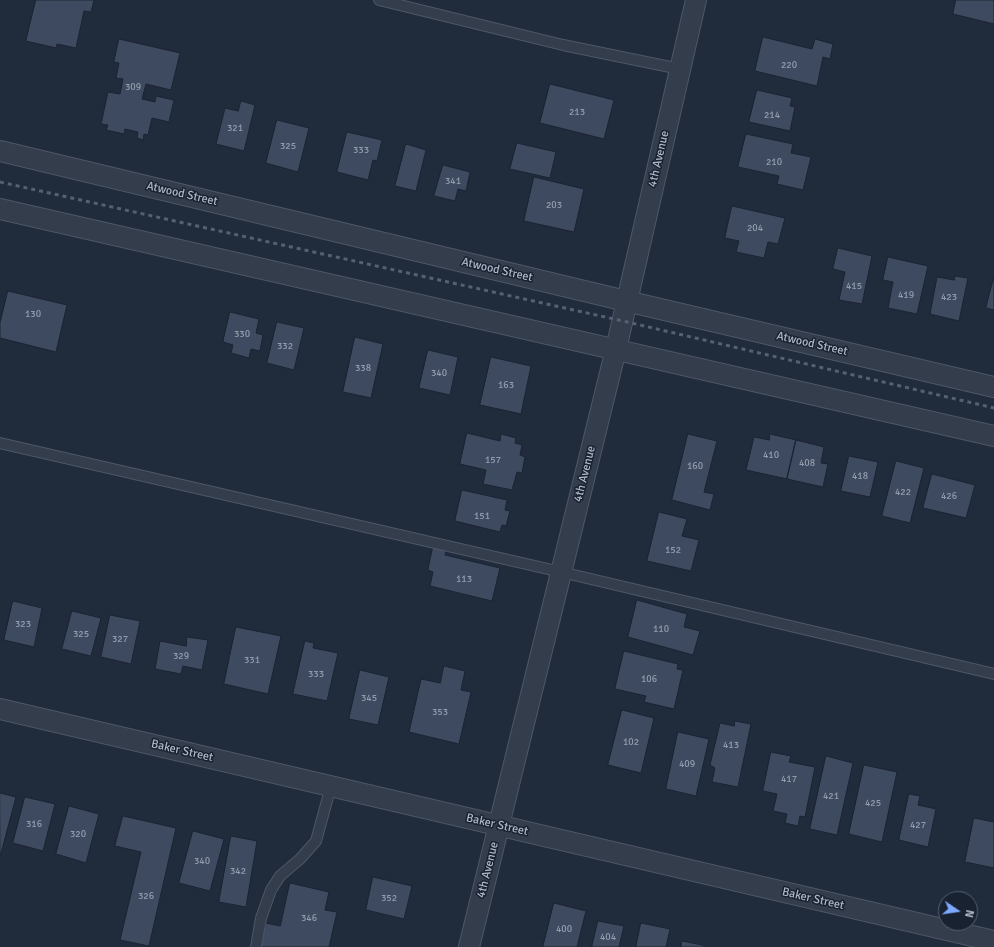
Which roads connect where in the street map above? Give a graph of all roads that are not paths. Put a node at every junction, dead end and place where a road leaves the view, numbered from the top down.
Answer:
1 (379, 0) edge
2 (696, 0) edge
3 (680, 70) junction
4 (0, 151) edge
5 (0, 209) edge
6 (626, 301) junction
7 (616, 349) junction
8 (994, 387) edge
9 (994, 436) edge
10 (0, 443) edge
11 (561, 572) junction
12 (994, 674) edge
13 (0, 709) edge
14 (332, 786) junction
15 (499, 825) junction
16 (994, 941) edge
17 (256, 947) edge
18 (468, 947) edge

1 - 3 lane
2 - 3 street, 4th Avenue
3 - 6 street, 4th Avenue
4 - 6 street, Atwood Street
5 - 7 street
6 - 7 street, 4th Avenue
6 - 8 street, Atwood Street
7 - 9 street
7 - 11 street, 4th Avenue
10 - 11 lane
11 - 12 lane
11 - 15 street, 4th Avenue
13 - 14 street, Baker Street
14 - 15 street, Baker Street
14 - 17 lane
15 - 16 street, Baker Street
15 - 18 street, 4th Avenue

